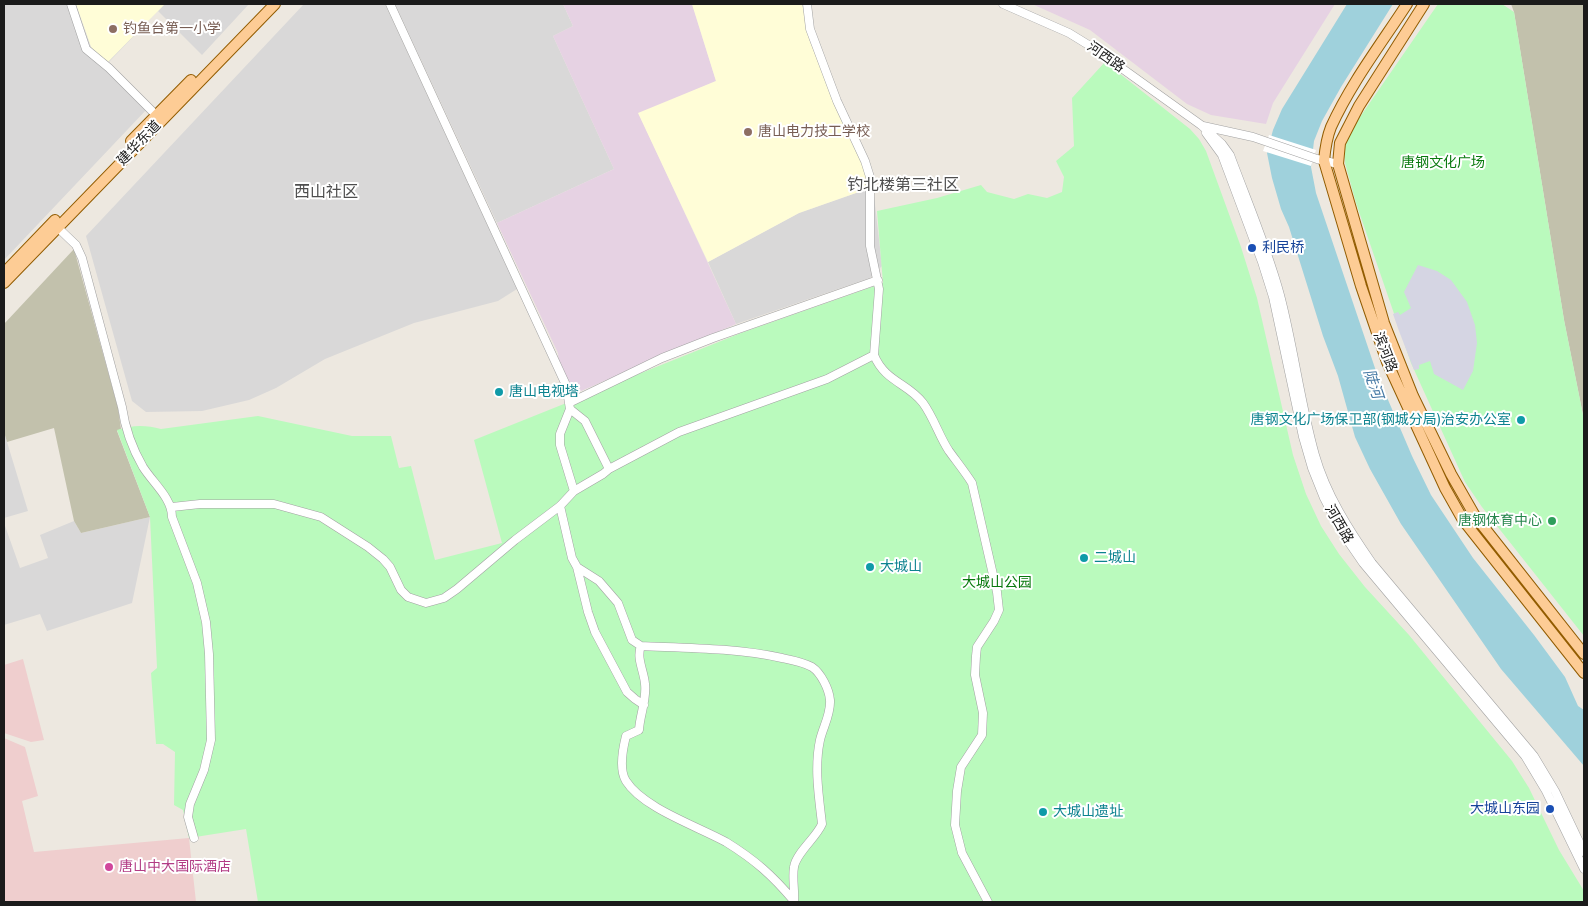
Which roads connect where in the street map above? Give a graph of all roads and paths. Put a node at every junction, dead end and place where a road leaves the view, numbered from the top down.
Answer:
1 (71, 4) edge
2 (265, 4) edge
3 (275, 4) edge
4 (390, 4) edge
5 (807, 4) edge
6 (1003, 4) edge
7 (1407, 4) edge
8 (1424, 4) edge
9 (156, 115) junction
10 (1201, 126) junction
11 (1320, 160) junction
12 (1338, 164) junction
13 (55, 225) junction
14 (4, 273) edge
15 (878, 280) junction
16 (4, 283) edge
17 (874, 355) junction
18 (570, 406) junction
19 (609, 468) junction
20 (574, 490) junction
21 (560, 506) junction
22 (172, 507) junction
23 (577, 567) junction
24 (641, 646) junction
25 (1584, 654) edge
26 (1584, 673) edge
27 (644, 705) junction
28 (194, 838) dead end
29 (1584, 852) edge
30 (1584, 869) edge
31 (794, 902) edge
32 (988, 902) edge

1 - 9 street
2 - 9 main road, 建华东道
3 - 13 main road, 建华东道
4 - 18 street
5 - 15 street
6 - 10 street, 河西路
7 - 11 main road, 滨河路
8 - 12 main road, 滨河路
9 - 13 main road, 建华东道
10 - 11 street
10 - 29 street, 河西路
10 - 30 street, 河西路
11 - 12 street
11 - 26 main road, 滨河路
12 - 25 main road, 滨河路
13 - 14 main road, 建华东道
13 - 16 main road, 建华东道
13 - 22 street
15 - 17 street
15 - 18 street
17 - 19 street
17 - 32 street
18 - 19 street
18 - 20 street
19 - 20 street
20 - 21 street
21 - 22 street
21 - 23 street
22 - 28 street
23 - 24 street
23 - 27 street
24 - 27 street
24 - 31 street
27 - 31 street

